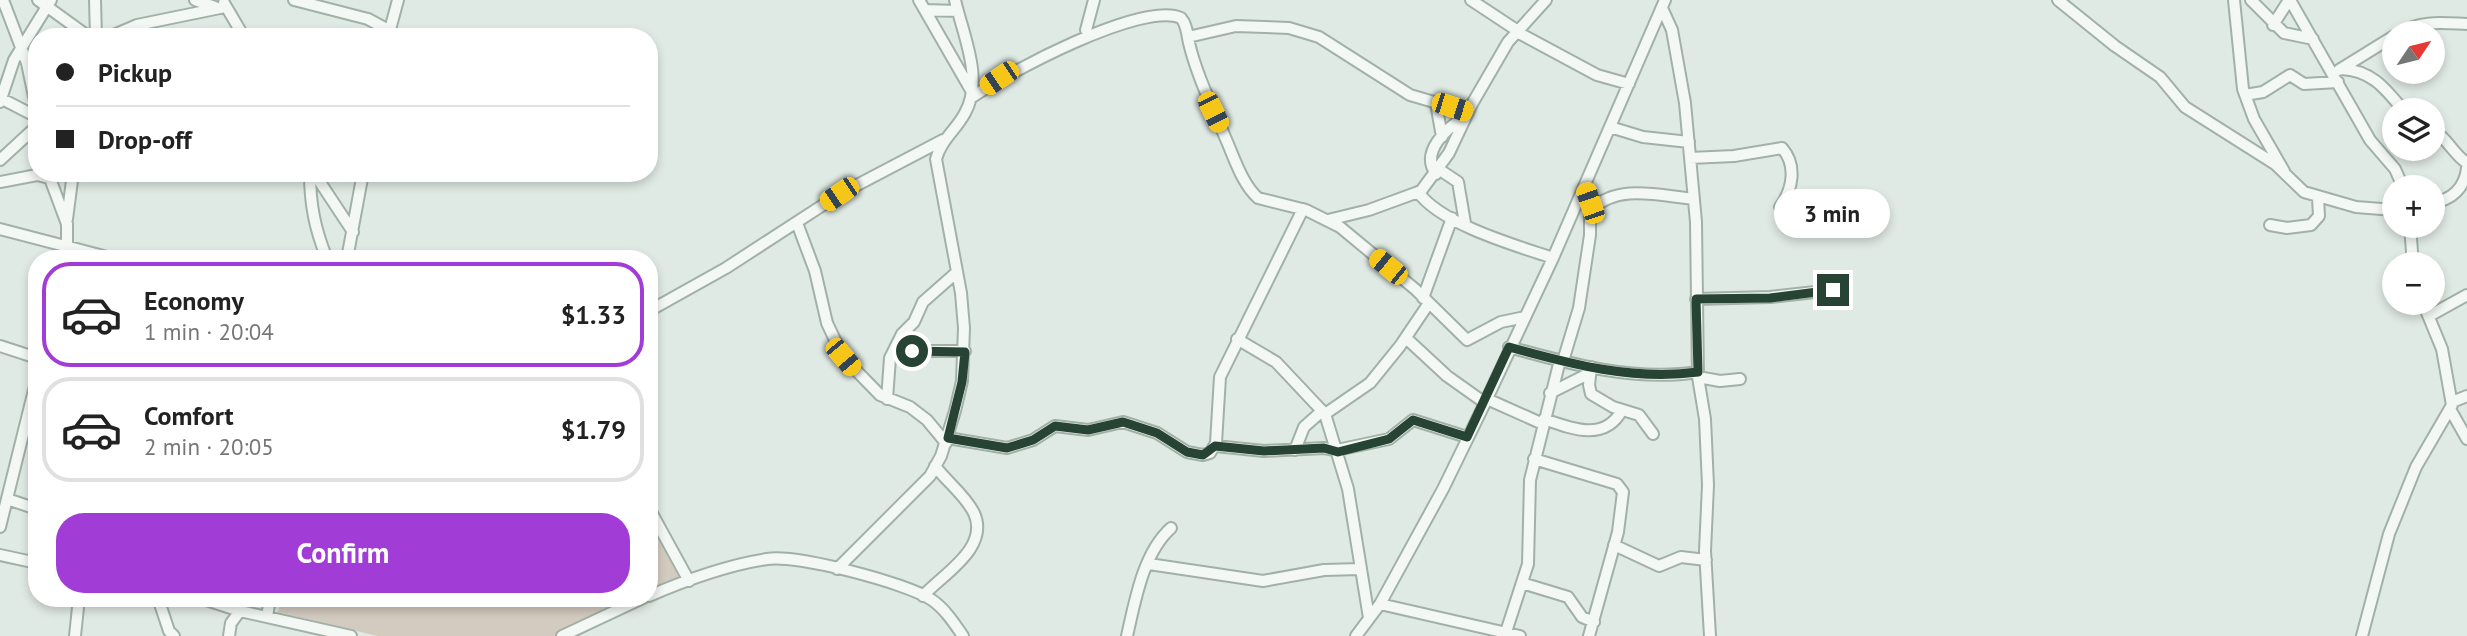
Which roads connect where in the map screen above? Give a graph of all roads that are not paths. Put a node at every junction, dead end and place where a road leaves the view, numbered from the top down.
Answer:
1 (4, 0) edge
2 (95, 0) edge
3 (195, 0) edge
4 (294, 0) edge
5 (398, 0) edge
6 (1094, 0) edge
7 (1171, 0) edge
8 (1471, 0) edge
9 (1546, 0) edge
10 (2058, 0) edge
11 (2234, 0) edge
12 (2251, 0) edge
13 (2290, 0) edge
14 (45, 2) edge
15 (223, 3) edge
16 (1663, 4) edge
17 (922, 5) edge
18 (956, 6) edge
19 (1178, 16) junction
20 (2445, 23) edge
21 (2273, 24) junction
22 (2467, 24) edge
23 (31, 28) edge
24 (78, 28) edge
25 (96, 28) edge
26 (130, 28) edge
27 (238, 28) edge
28 (381, 28) edge
29 (391, 28) edge
30 (1086, 30) junction
31 (1517, 31) junction
32 (28, 33) edge
33 (1188, 37) junction
34 (2313, 39) junction
35 (2382, 44) edge
36 (21, 46) junction
37 (28, 74) edge
38 (2338, 75) junction
39 (1629, 84) junction
40 (971, 95) junction
41 (2245, 95) junction
42 (2393, 98) edge
43 (1, 99) edge
44 (1436, 103) junction
45 (28, 112) edge
46 (1468, 114) junction
47 (1610, 127) junction
48 (28, 134) edge
49 (1442, 137) junction
50 (946, 138) junction
51 (2445, 140) edge
52 (1689, 142) junction
53 (1690, 158) junction
54 (0, 160) edge
55 (2467, 165) edge
56 (1438, 172) junction
57 (2398, 175) edge
58 (2287, 176) junction
59 (28, 177) edge
60 (0, 182) edge
61 (51, 182) edge
62 (72, 182) edge
63 (313, 182) edge
64 (319, 182) edge
65 (361, 182) edge
66 (1584, 186) junction
67 (1418, 192) junction
68 (2461, 193) edge
69 (2318, 198) junction
70 (1694, 199) junction
71 (2445, 200) edge
72 (1780, 207) dead end
73 (1303, 209) junction
74 (2382, 210) edge
75 (1591, 211) junction
76 (1452, 218) junction
77 (1328, 220) junction
78 (66, 222) junction
79 (797, 223) junction
80 (1465, 223) junction
81 (2270, 225) dead end
82 (0, 229) edge
83 (353, 232) junction
84 (69, 246) junction
85 (69, 250) edge
86 (83, 250) edge
87 (323, 250) edge
88 (349, 250) edge
89 (1553, 258) junction
90 (957, 272) junction
91 (1833, 290) dead end
92 (2467, 295) edge
93 (1696, 299) junction
94 (1426, 300) junction
95 (658, 306) edge
96 (2428, 316) joint
97 (1525, 317) junction
98 (1406, 338) junction
99 (1237, 339) junction
100 (0, 346) edge
101 (1509, 347) junction
102 (894, 351) junction
103 (965, 352) junction
104 (28, 355) edge
105 (1560, 364) junction
106 (1591, 370) junction
107 (1698, 375) junction
108 (1740, 379) dead end
109 (1572, 381) junction
110 (1589, 391) junction
111 (1550, 393) junction
112 (2467, 396) edge
113 (887, 399) junction
114 (1486, 401) junction
115 (2451, 405) junction
116 (1622, 411) junction
117 (1323, 412) junction
118 (28, 414) edge
119 (1544, 421) junction
120 (1653, 434) dead end
121 (1467, 437) junction
122 (2467, 439) edge
123 (947, 440) junction
124 (1215, 446) junction
125 (1295, 450) junction
126 (1337, 451) junction
127 (1534, 459) junction
128 (935, 466) junction
129 (7, 499) junction
130 (28, 506) edge
131 (658, 524) edge
132 (0, 527) edge
133 (1171, 528) dead end
134 (1615, 545) junction
135 (0, 555) edge
136 (1706, 560) junction
137 (28, 561) edge
138 (1149, 564) junction
139 (837, 569) junction
140 (1360, 569) junction
141 (689, 581) junction
142 (1522, 583) junction
143 (658, 593) edge
144 (923, 596) junction
145 (1380, 604) junction
146 (78, 607) edge
147 (161, 607) edge
148 (228, 607) edge
149 (269, 607) edge
150 (624, 607) edge
151 (240, 611) junction
152 (267, 617) junction
153 (1369, 618) junction
154 (1594, 622) junction
155 (1497, 633) edge
156 (75, 636) edge
157 (174, 636) edge
158 (229, 636) edge
159 (351, 636) edge
160 (562, 636) edge
161 (963, 636) edge
162 (1128, 636) edge
163 (1356, 636) edge
164 (1520, 636) edge
165 (1588, 636) edge
166 (1710, 636) edge
167 (2362, 636) edge

1 - 36 street
2 - 25 street
3 - 15 street
4 - 28 street
5 - 29 street
6 - 30 street
7 - 19 street
8 - 31 street
9 - 31 street
10 - 58 street
11 - 41 street
12 - 21 street
13 - 21 street
13 - 34 street
14 - 23 street
14 - 24 street
15 - 26 street
15 - 27 street
16 - 39 street
16 - 52 street
17 - 18 street
17 - 40 street
18 - 40 street
19 - 30 street
19 - 33 street
20 - 22 street
21 - 34 street
30 - 40 street
31 - 39 street
31 - 46 street
32 - 36 street
33 - 44 street
33 - 73 street
34 - 38 street
35 - 38 street
36 - 37 street
36 - 43 street
38 - 41 street
38 - 42 street
38 - 57 street
39 - 47 street
40 - 50 street
41 - 58 street
43 - 45 street
44 - 46 street
44 - 49 street
46 - 49 street
46 - 56 street
47 - 52 street
47 - 66 street
48 - 54 street
49 - 56 street
50 - 79 street
50 - 90 street
51 - 55 street
52 - 53 street
53 - 70 street
53 - 72 street
55 - 68 street
56 - 67 street
56 - 80 street
58 - 69 street
59 - 60 street
61 - 78 street
62 - 78 street
63 - 87 street
64 - 83 street
65 - 83 street
66 - 75 street
66 - 89 street
67 - 76 street
67 - 77 street
68 - 71 street
69 - 74 street
69 - 81 street
70 - 75 street
70 - 93 street
73 - 77 street
73 - 99 street
75 - 105 street
76 - 80 street
76 - 94 street
77 - 94 street
78 - 84 street
79 - 95 street
79 - 113 street
80 - 89 street
82 - 84 street
83 - 88 street
84 - 85 street
84 - 86 street
89 - 97 street
90 - 102 street
90 - 103 street
91 - 93 street
92 - 96 street
93 - 107 street
94 - 97 street
94 - 98 street
96 - 115 street
97 - 101 street
98 - 114 street
98 - 117 street
99 - 117 street
99 - 124 street
100 - 104 street
101 - 105 street
101 - 114 street
102 - 103 street
102 - 113 street
103 - 123 street
105 - 106 street
105 - 109 street
105 - 111 street
106 - 107 street
106 - 109 street
106 - 110 street
107 - 108 street
107 - 136 street
109 - 110 street
109 - 111 street
110 - 116 street
111 - 119 street
112 - 115 street
113 - 123 street
114 - 119 street
114 - 121 street
115 - 122 street
115 - 167 street
116 - 119 street
116 - 120 street
117 - 125 street
117 - 126 street
118 - 129 street
119 - 127 street
121 - 126 street
121 - 145 street
123 - 124 street
123 - 128 street
124 - 125 street
125 - 126 street
126 - 140 street
127 - 134 street
127 - 142 street
128 - 139 street
128 - 144 street
129 - 130 street
129 - 132 street
131 - 141 street
133 - 138 street
134 - 136 street
134 - 154 street
135 - 137 street
136 - 166 street
138 - 140 street
138 - 162 street
139 - 141 street
139 - 144 street
140 - 153 street
141 - 143 street
142 - 154 street
142 - 155 street
144 - 161 street
145 - 153 street
145 - 155 street
146 - 156 street
147 - 157 street
148 - 151 street
149 - 152 street
150 - 160 street
151 - 152 street
151 - 158 street
152 - 159 street
153 - 163 street
154 - 165 street
155 - 164 street

